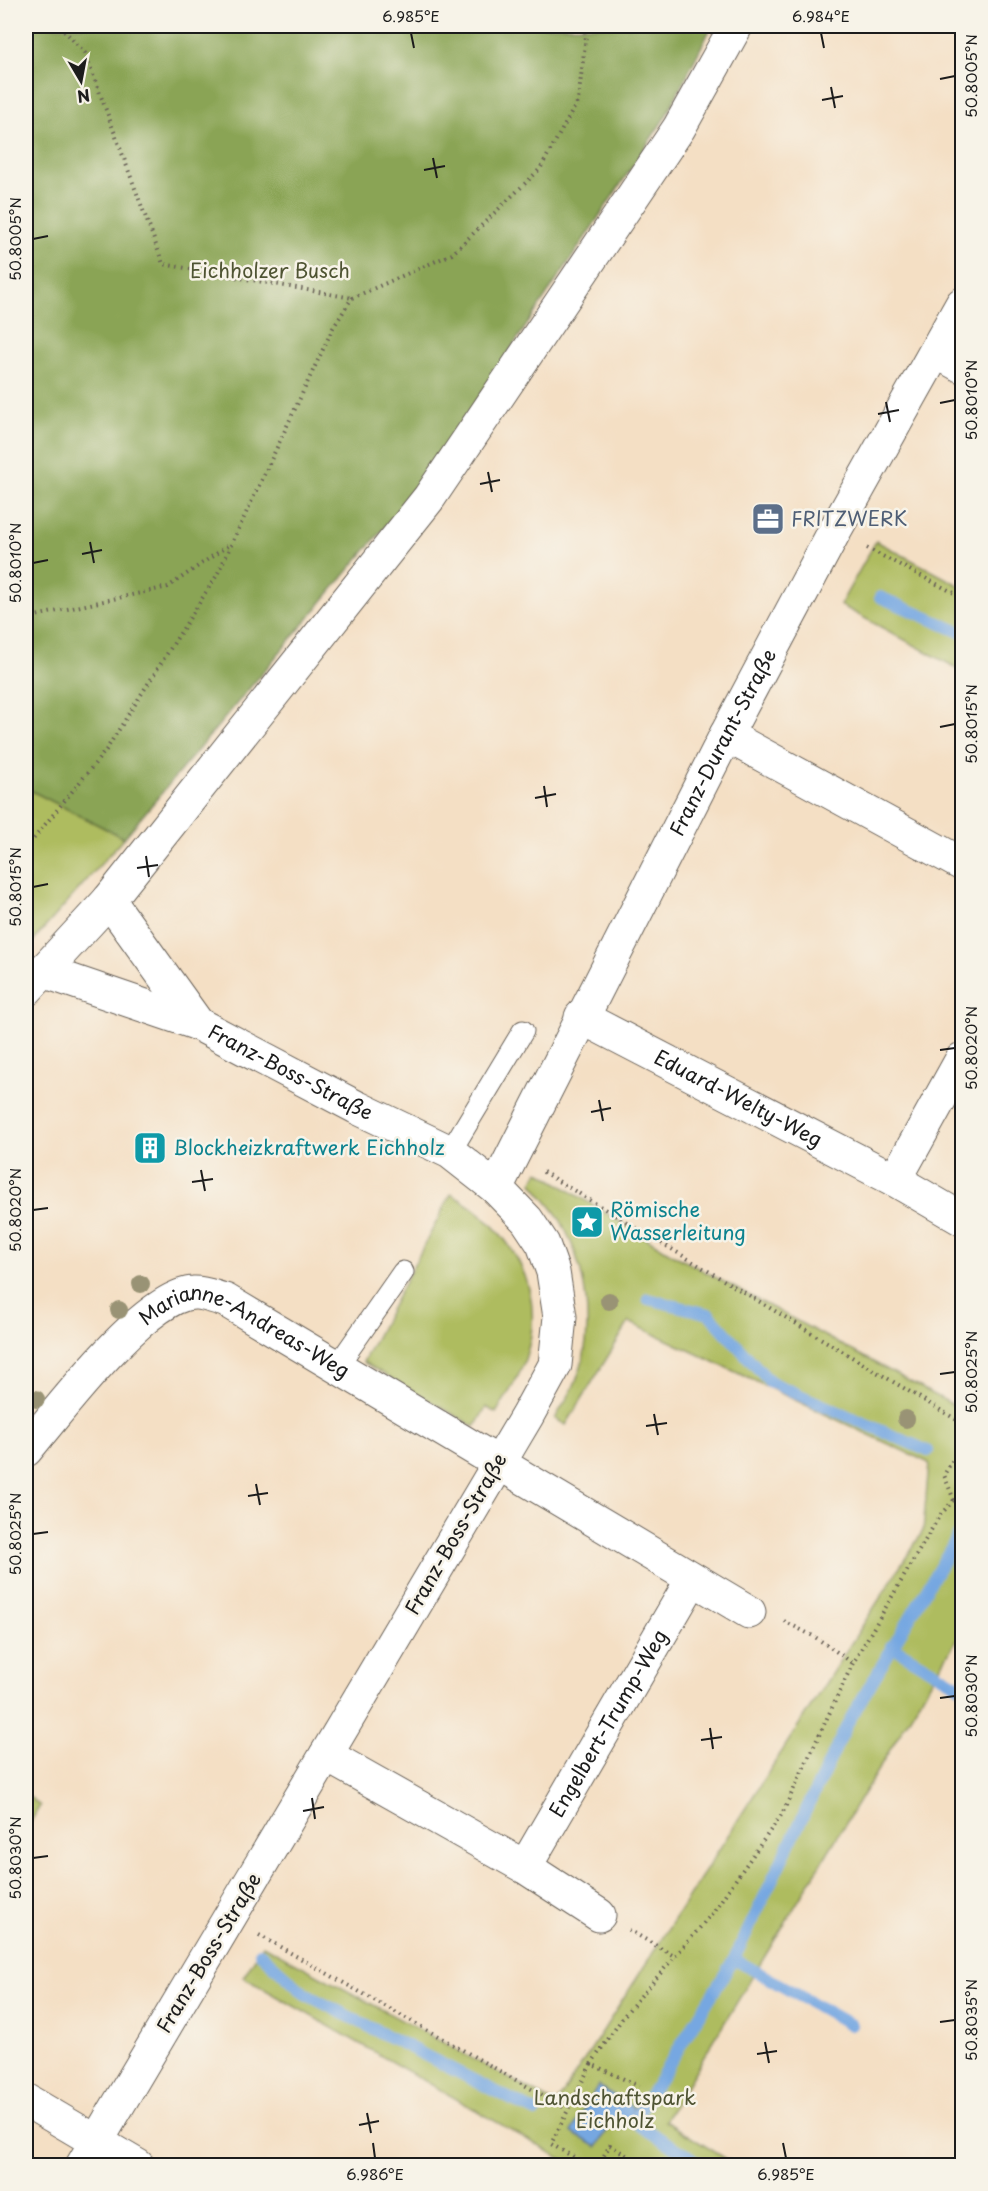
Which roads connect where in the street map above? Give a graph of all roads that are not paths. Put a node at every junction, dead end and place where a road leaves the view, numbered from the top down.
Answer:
1 (736, 26) edge
2 (963, 304) edge
3 (950, 359) edge
4 (726, 735) junction
5 (963, 864) edge
6 (109, 900) junction
7 (34, 980) edge
8 (582, 1017) junction
9 (198, 1024) junction
10 (523, 1031) dead end
11 (963, 1059) edge
12 (450, 1152) junction
13 (895, 1180) junction
14 (496, 1188) junction
15 (963, 1219) edge
16 (403, 1272) dead end
17 (338, 1365) junction
18 (26, 1450) edge
19 (498, 1463) junction
20 (692, 1580) junction
21 (764, 1615) road end
22 (326, 1755) junction
23 (525, 1867) junction
24 (612, 1921) road end
25 (26, 2100) edge
26 (89, 2153) edge
27 (138, 2166) edge

1 - 6 street
2 - 3 street, Franz-Durant-Straße
3 - 4 street, Franz-Durant-Straße
4 - 5 street
4 - 8 street, Franz-Durant-Straße
6 - 7 street
6 - 9 street, Franz-Boss-Straße
7 - 9 street, Franz-Boss-Straße
8 - 13 street, Eduard-Welty-Weg
8 - 14 street, Franz-Durant-Straße
9 - 12 street, Franz-Boss-Straße
10 - 12 lane
11 - 13 street
12 - 14 street, Franz-Boss-Straße
13 - 15 street, Eduard-Welty-Weg
14 - 19 street, Franz-Boss-Straße
16 - 17 lane
17 - 18 street, Marianne-Andreas-Weg
17 - 19 street, Marianne-Andreas-Weg
19 - 20 street
19 - 22 street, Franz-Boss-Straße
20 - 21 street
20 - 23 street, Engelbert-Trump-Weg
22 - 23 street
22 - 26 street, Franz-Boss-Straße
23 - 24 street
25 - 26 street
26 - 27 street

